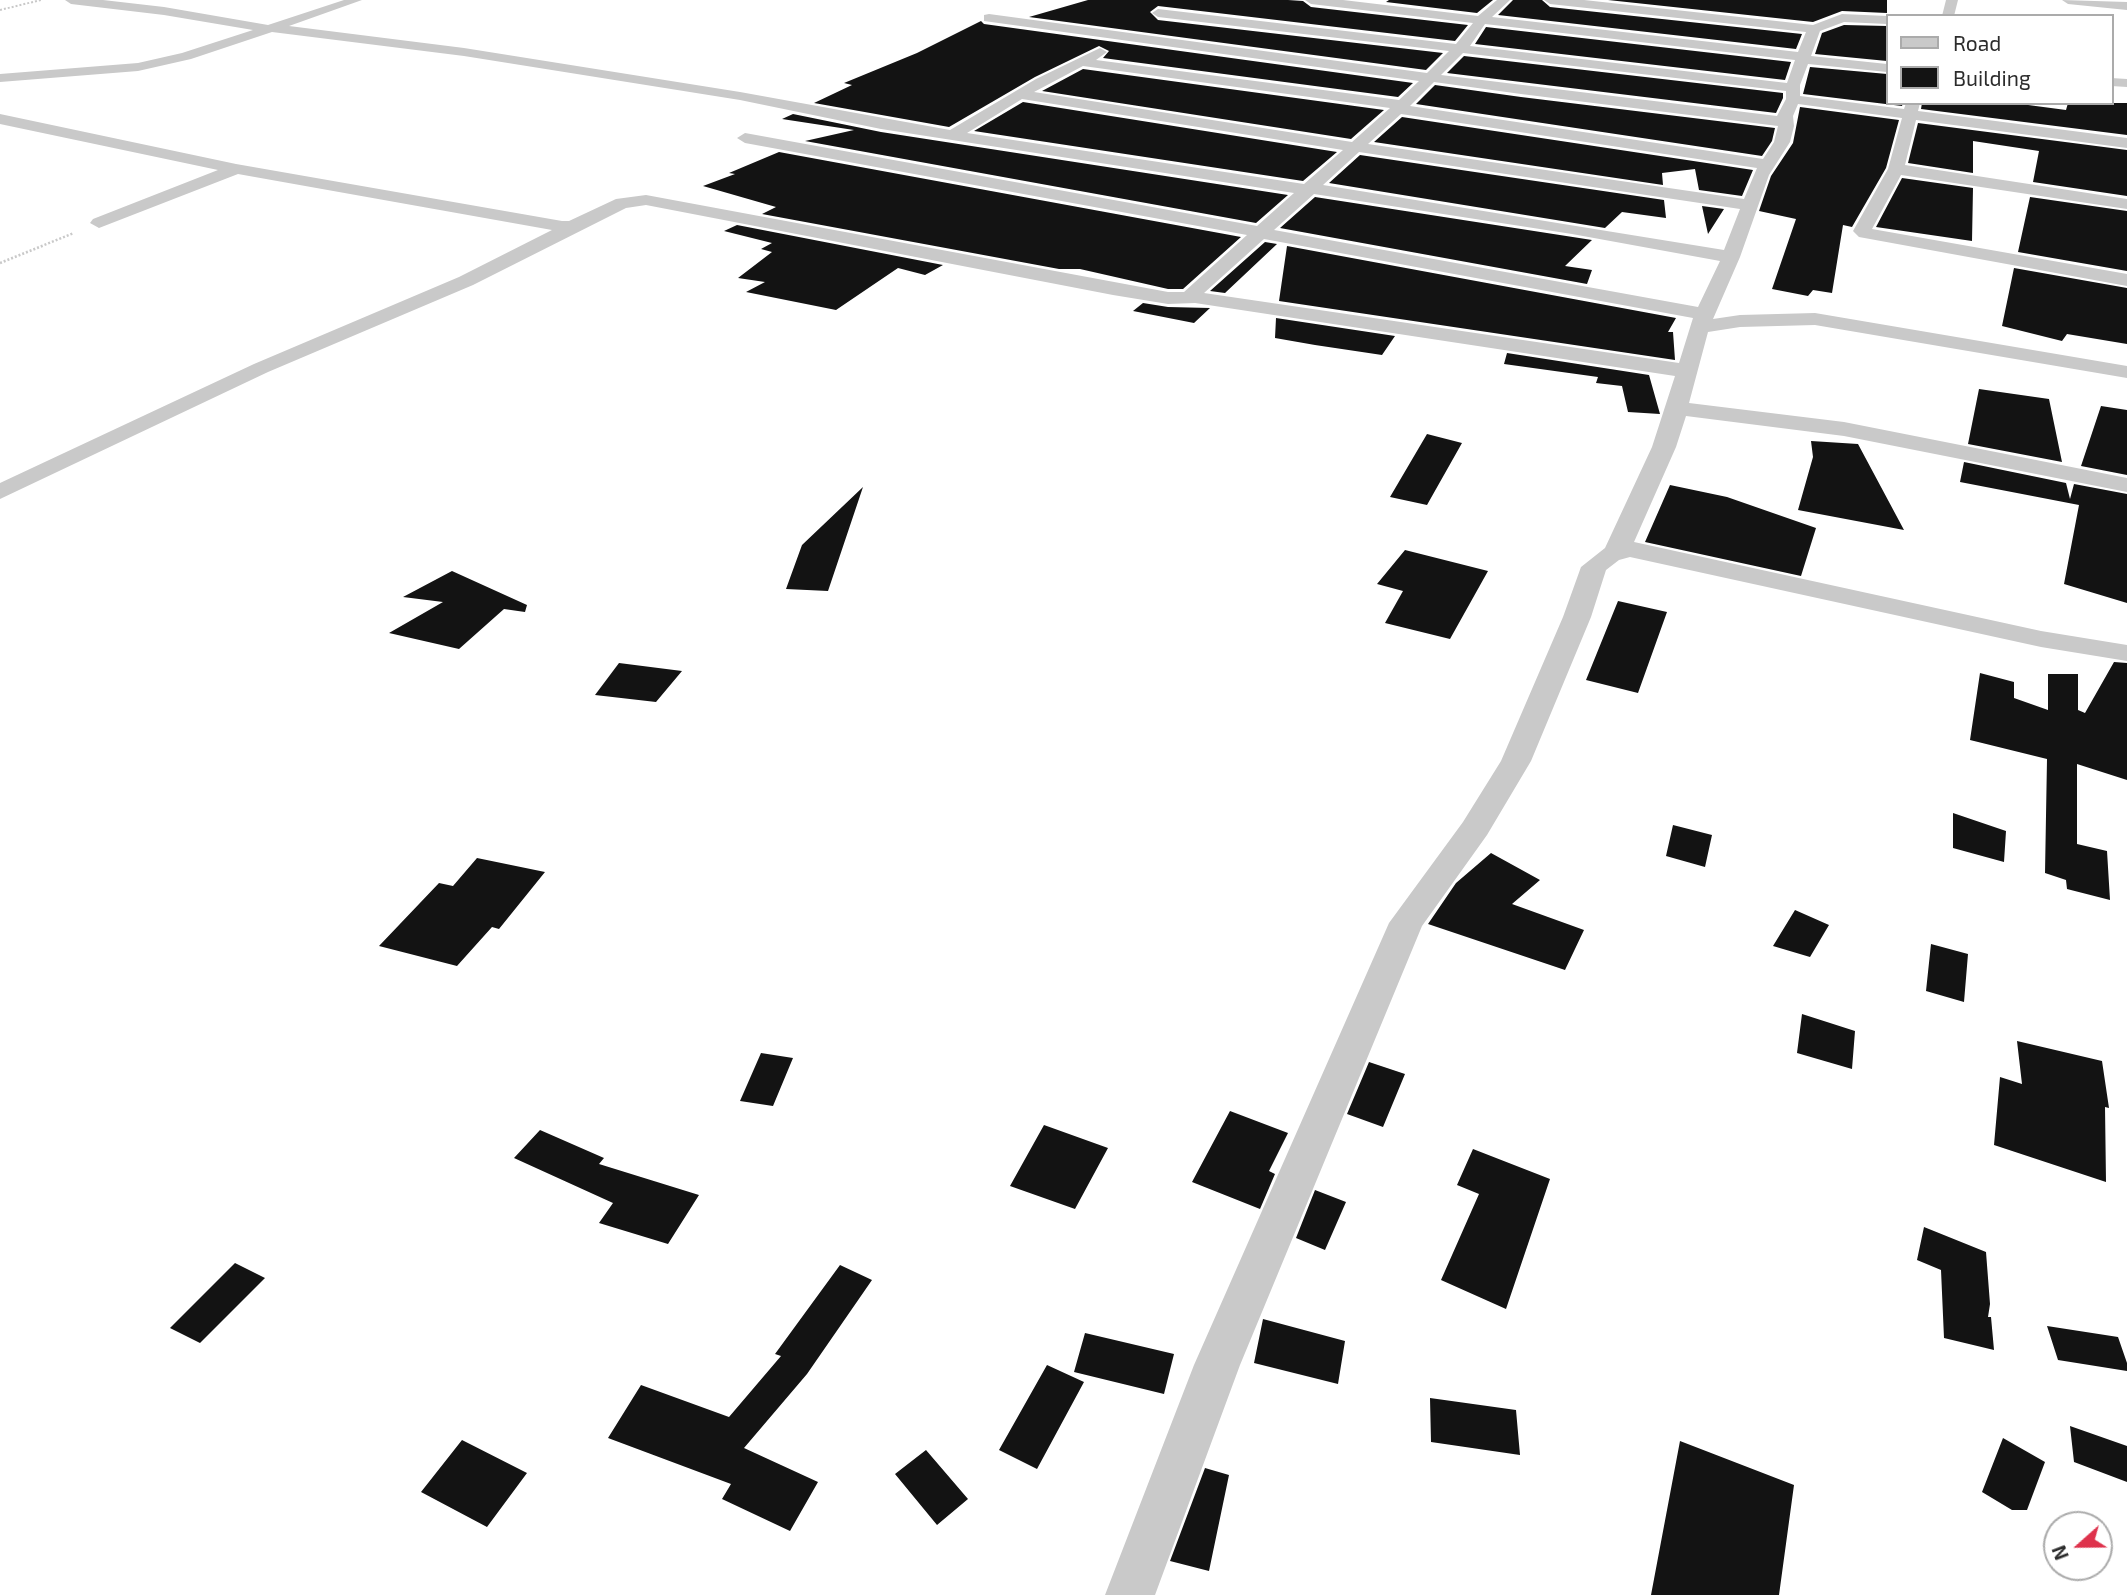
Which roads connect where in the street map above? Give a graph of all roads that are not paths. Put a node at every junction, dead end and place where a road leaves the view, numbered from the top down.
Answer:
1 (72, 0) edge
2 (356, 0) edge
3 (1180, 0) edge
4 (1311, 0) edge
5 (1504, 0) edge
6 (1550, 0) edge
7 (2068, 0) edge
8 (2127, 6) edge
9 (1158, 13) junction
10 (989, 18) dead end
11 (1481, 20) junction
12 (1885, 20) edge
13 (271, 28) junction
14 (1814, 29) junction
15 (1127, 36) junction
16 (1459, 49) junction
17 (1803, 58) junction
18 (1083, 62) junction
19 (1885, 68) edge
20 (1429, 77) junction
21 (0, 78) edge
22 (1793, 93) junction
23 (1022, 95) junction
24 (1399, 107) junction
25 (1912, 109) edge
26 (0, 119) edge
27 (1786, 122) junction
28 (954, 134) junction
29 (745, 138) dead end
30 (2127, 143) edge
31 (1354, 147) junction
32 (1767, 165) junction
33 (236, 169) junction
34 (1896, 169) junction
35 (1309, 189) junction
36 (2127, 204) edge
37 (1750, 205) junction
38 (99, 223) road end
39 (571, 227) junction
40 (1259, 234) junction
41 (1731, 257) junction
42 (2127, 280) edge
43 (1195, 297) junction
44 (1702, 320) junction
45 (1687, 372) junction
46 (2127, 372) edge
47 (1677, 408) junction
48 (2127, 485) edge
49 (0, 492) edge
50 (1616, 553) junction
51 (2127, 653) edge
52 (1130, 1595) edge

1 - 13 street
2 - 13 street
3 - 9 street
4 - 11 street
5 - 11 street
6 - 14 street
7 - 8 street
9 - 15 street
9 - 16 street
10 - 15 street
11 - 16 street
11 - 17 street
12 - 14 street
13 - 21 street
13 - 28 street
14 - 17 street
15 - 18 street
15 - 20 street
16 - 20 street
16 - 22 street
17 - 19 street
17 - 22 street
18 - 23 street
18 - 24 street
20 - 24 street
20 - 27 street
22 - 25 street
22 - 27 street
23 - 28 street
23 - 31 street
24 - 31 street
24 - 32 street
25 - 30 street
25 - 34 street
26 - 33 street
27 - 32 street
28 - 35 street
29 - 40 street
31 - 35 street
31 - 37 street
32 - 37 street
33 - 38 street
33 - 39 street
34 - 36 street
34 - 42 street
35 - 40 street
35 - 41 street
37 - 41 street
39 - 43 street
39 - 49 street
40 - 43 street
40 - 44 street
41 - 44 street
43 - 45 street
44 - 45 street
44 - 46 street
45 - 47 street
47 - 48 street
47 - 50 street
50 - 51 street
50 - 52 street

